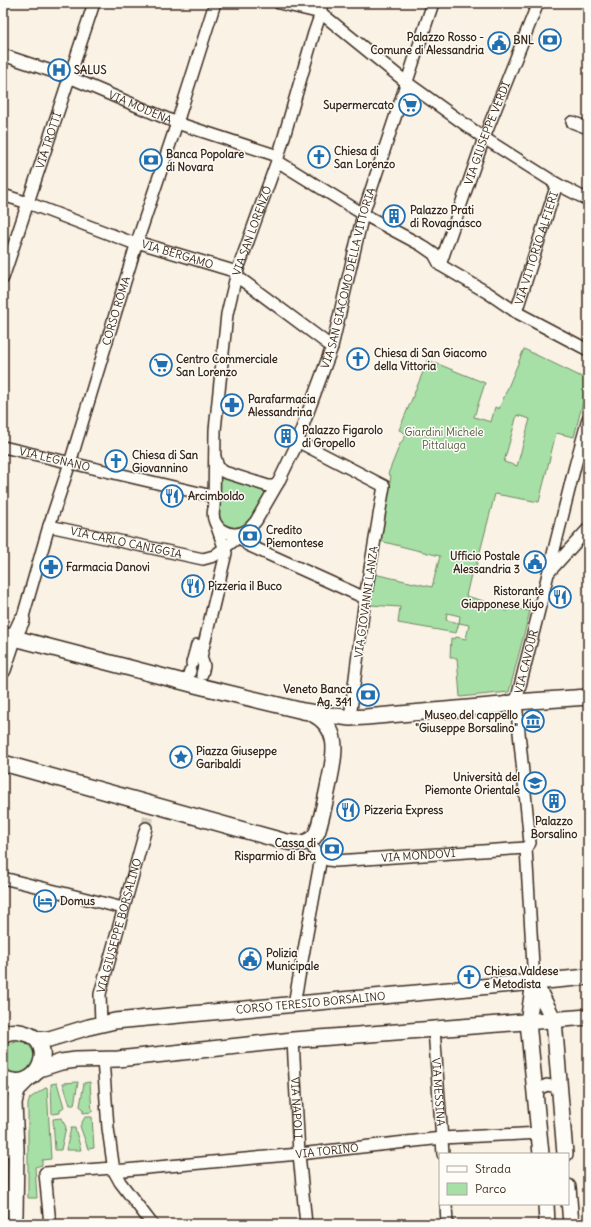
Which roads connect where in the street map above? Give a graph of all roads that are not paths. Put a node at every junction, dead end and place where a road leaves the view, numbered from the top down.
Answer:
1 (94, 3) edge
2 (215, 3) edge
3 (279, 3) edge
4 (434, 3) edge
5 (538, 3) edge
6 (321, 8) edge
7 (3, 55) edge
8 (69, 77) junction
9 (406, 82) junction
10 (572, 122) dead end
11 (177, 123) junction
12 (588, 128) edge
13 (484, 138) junction
14 (278, 159) junction
15 (557, 184) junction
16 (3, 195) edge
17 (588, 200) edge
18 (28, 203) junction
19 (363, 214) junction
20 (137, 242) junction
21 (440, 265) junction
22 (237, 272) junction
23 (3, 278) edge
24 (516, 312) junction
25 (332, 347) junction
26 (588, 350) edge
27 (588, 419) edge
28 (297, 441) junction
29 (3, 447) edge
30 (214, 452) junction
31 (70, 463) junction
32 (278, 483) junction
33 (214, 508) junction
34 (215, 523) junction
35 (49, 526) junction
36 (250, 528) junction
37 (588, 529) edge
38 (242, 537) junction
39 (224, 551) junction
40 (203, 559) junction
41 (219, 569) junction
42 (548, 572) junction
43 (365, 598) junction
44 (22, 620) joint
45 (7, 638) edge
46 (5, 665) edge
47 (189, 672) junction
48 (202, 674) dead end
49 (588, 697) edge
50 (516, 702) junction
51 (303, 711) junction
52 (356, 717) junction
53 (334, 757) junction
54 (6, 764) edge
55 (178, 812) junction
56 (149, 815) dead end
57 (146, 828) tunnel mouth
58 (283, 841) junction
59 (526, 848) junction
60 (315, 850) junction
61 (3, 878) edge
62 (123, 908) junction
63 (588, 977) edge
64 (534, 982) junction
65 (294, 1004) junction
66 (588, 1017) edge
67 (554, 1020) junction
68 (528, 1022) junction
69 (101, 1024) junction
70 (434, 1029) junction
71 (6, 1032) edge
72 (36, 1039) junction
73 (294, 1040) junction
74 (103, 1059) junction
75 (34, 1074) junction
76 (3, 1078) edge
77 (559, 1093) junction
78 (537, 1101) junction
79 (3, 1114) edge
80 (540, 1132) junction
81 (442, 1138) junction
82 (443, 1153) edge
83 (542, 1153) edge
84 (565, 1153) edge
85 (299, 1154) junction
86 (114, 1170) junction
87 (569, 1199) edge
88 (446, 1205) edge
89 (546, 1205) edge
90 (15, 1220) edge
91 (50, 1224) edge
92 (152, 1224) edge
93 (306, 1224) edge
94 (447, 1224) edge
95 (547, 1224) edge
96 (571, 1224) edge

1 - 8 street, VIA TROTTI
2 - 11 street, CORSO ROMA
3 - 6 street
4 - 9 street, VIA SAN GIACOMO DELLA VITTORIA
5 - 13 street, VIA GIUSEPPE VERDI
6 - 9 street
6 - 14 street, VIA SAN LORENZO
7 - 8 street, VIA MODENA
8 - 11 street, VIA MODENA
8 - 18 street, VIA TROTTI
9 - 13 street
9 - 19 street, VIA SAN GIACOMO DELLA VITTORIA
10 - 12 street
11 - 14 street, VIA MODENA
11 - 20 street, CORSO ROMA
13 - 15 street
13 - 21 street, VIA GIUSEPPE VERDI
14 - 19 street, VIA MODENA
14 - 22 street, VIA SAN LORENZO
15 - 17 street
15 - 24 street, VIA VITTORIO ALFIERI
16 - 18 street, VIA BERGAMO
18 - 20 street, VIA BERGAMO
18 - 23 street, VIA TROTTI
19 - 21 street, VIA MODENA
19 - 25 street, VIA SAN GIACOMO DELLA VITTORIA
20 - 22 street, VIA BERGAMO
20 - 31 street, CORSO ROMA
21 - 24 street, VIA MODENA
22 - 25 street
22 - 30 street, VIA SAN LORENZO
24 - 26 street, VIA MODENA
25 - 28 street, VIA SAN GIACOMO DELLA VITTORIA
27 - 42 street, VIA CAVOUR
28 - 32 street, VIA SAN GIACOMO DELLA VITTORIA
28 - 43 street, VIA GIOVANNI LANZA
29 - 31 street, VIA LEGNANO
30 - 32 street
30 - 33 street, VIA SAN LORENZO
31 - 33 street, VIA LEGNANO
31 - 35 street, CORSO ROMA
32 - 36 street, VIA SAN GIACOMO DELLA VITTORIA
33 - 34 street, VIA SAN LORENZO
34 - 36 street
34 - 39 street, VIA SAN LORENZO
35 - 40 street, VIA CARLO CANIGGIA
35 - 44 street, CORSO ROMA
36 - 38 street
36 - 39 street
37 - 42 street
38 - 39 street
38 - 43 street
39 - 40 street
39 - 41 street
40 - 41 street
41 - 47 street
41 - 48 street
42 - 50 street, VIA CAVOUR
43 - 52 street, VIA GIOVANNI LANZA
44 - 45 main road
45 - 46 main road
45 - 47 main road
47 - 51 main road
49 - 50 main road
50 - 52 main road
50 - 59 street, VIA CAVOUR
51 - 52 main road
51 - 53 main road
52 - 53 main road
53 - 58 main road
54 - 55 main road
55 - 56 street
55 - 58 main road
57 - 62 street, VIA GIUSEPPE BORSALINO
58 - 60 street
59 - 60 street, VIA MONDOVÌ
59 - 64 street, VIA CAVOUR
60 - 65 street
61 - 62 street
62 - 69 street, VIA GIUSEPPE BORSALINO
63 - 64 main road, CORSO TERESIO BORSALINO
64 - 65 main road, CORSO TERESIO BORSALINO
64 - 67 main road
64 - 68 main road
65 - 69 main road, CORSO TERESIO BORSALINO
66 - 67 main road
67 - 68 main road
67 - 77 main road
68 - 70 main road
68 - 78 main road
69 - 72 main road, CORSO TERESIO BORSALINO
70 - 73 main road
70 - 81 street, VIA MESSINA
71 - 72 main road
72 - 75 main road
73 - 74 main road
73 - 85 street, VIA NAPOLI
74 - 75 main road
74 - 86 street
75 - 76 main road
75 - 90 main road
77 - 78 street
77 - 84 main road
78 - 80 main road
79 - 90 main road
80 - 81 street, VIA TORINO
80 - 83 main road
81 - 82 street, VIA MESSINA
81 - 85 street, VIA TORINO
85 - 86 street, VIA TORINO
85 - 93 street, VIA NAPOLI
86 - 91 street, VIA TORINO
86 - 92 street
87 - 96 main road
88 - 94 street
89 - 95 main road

